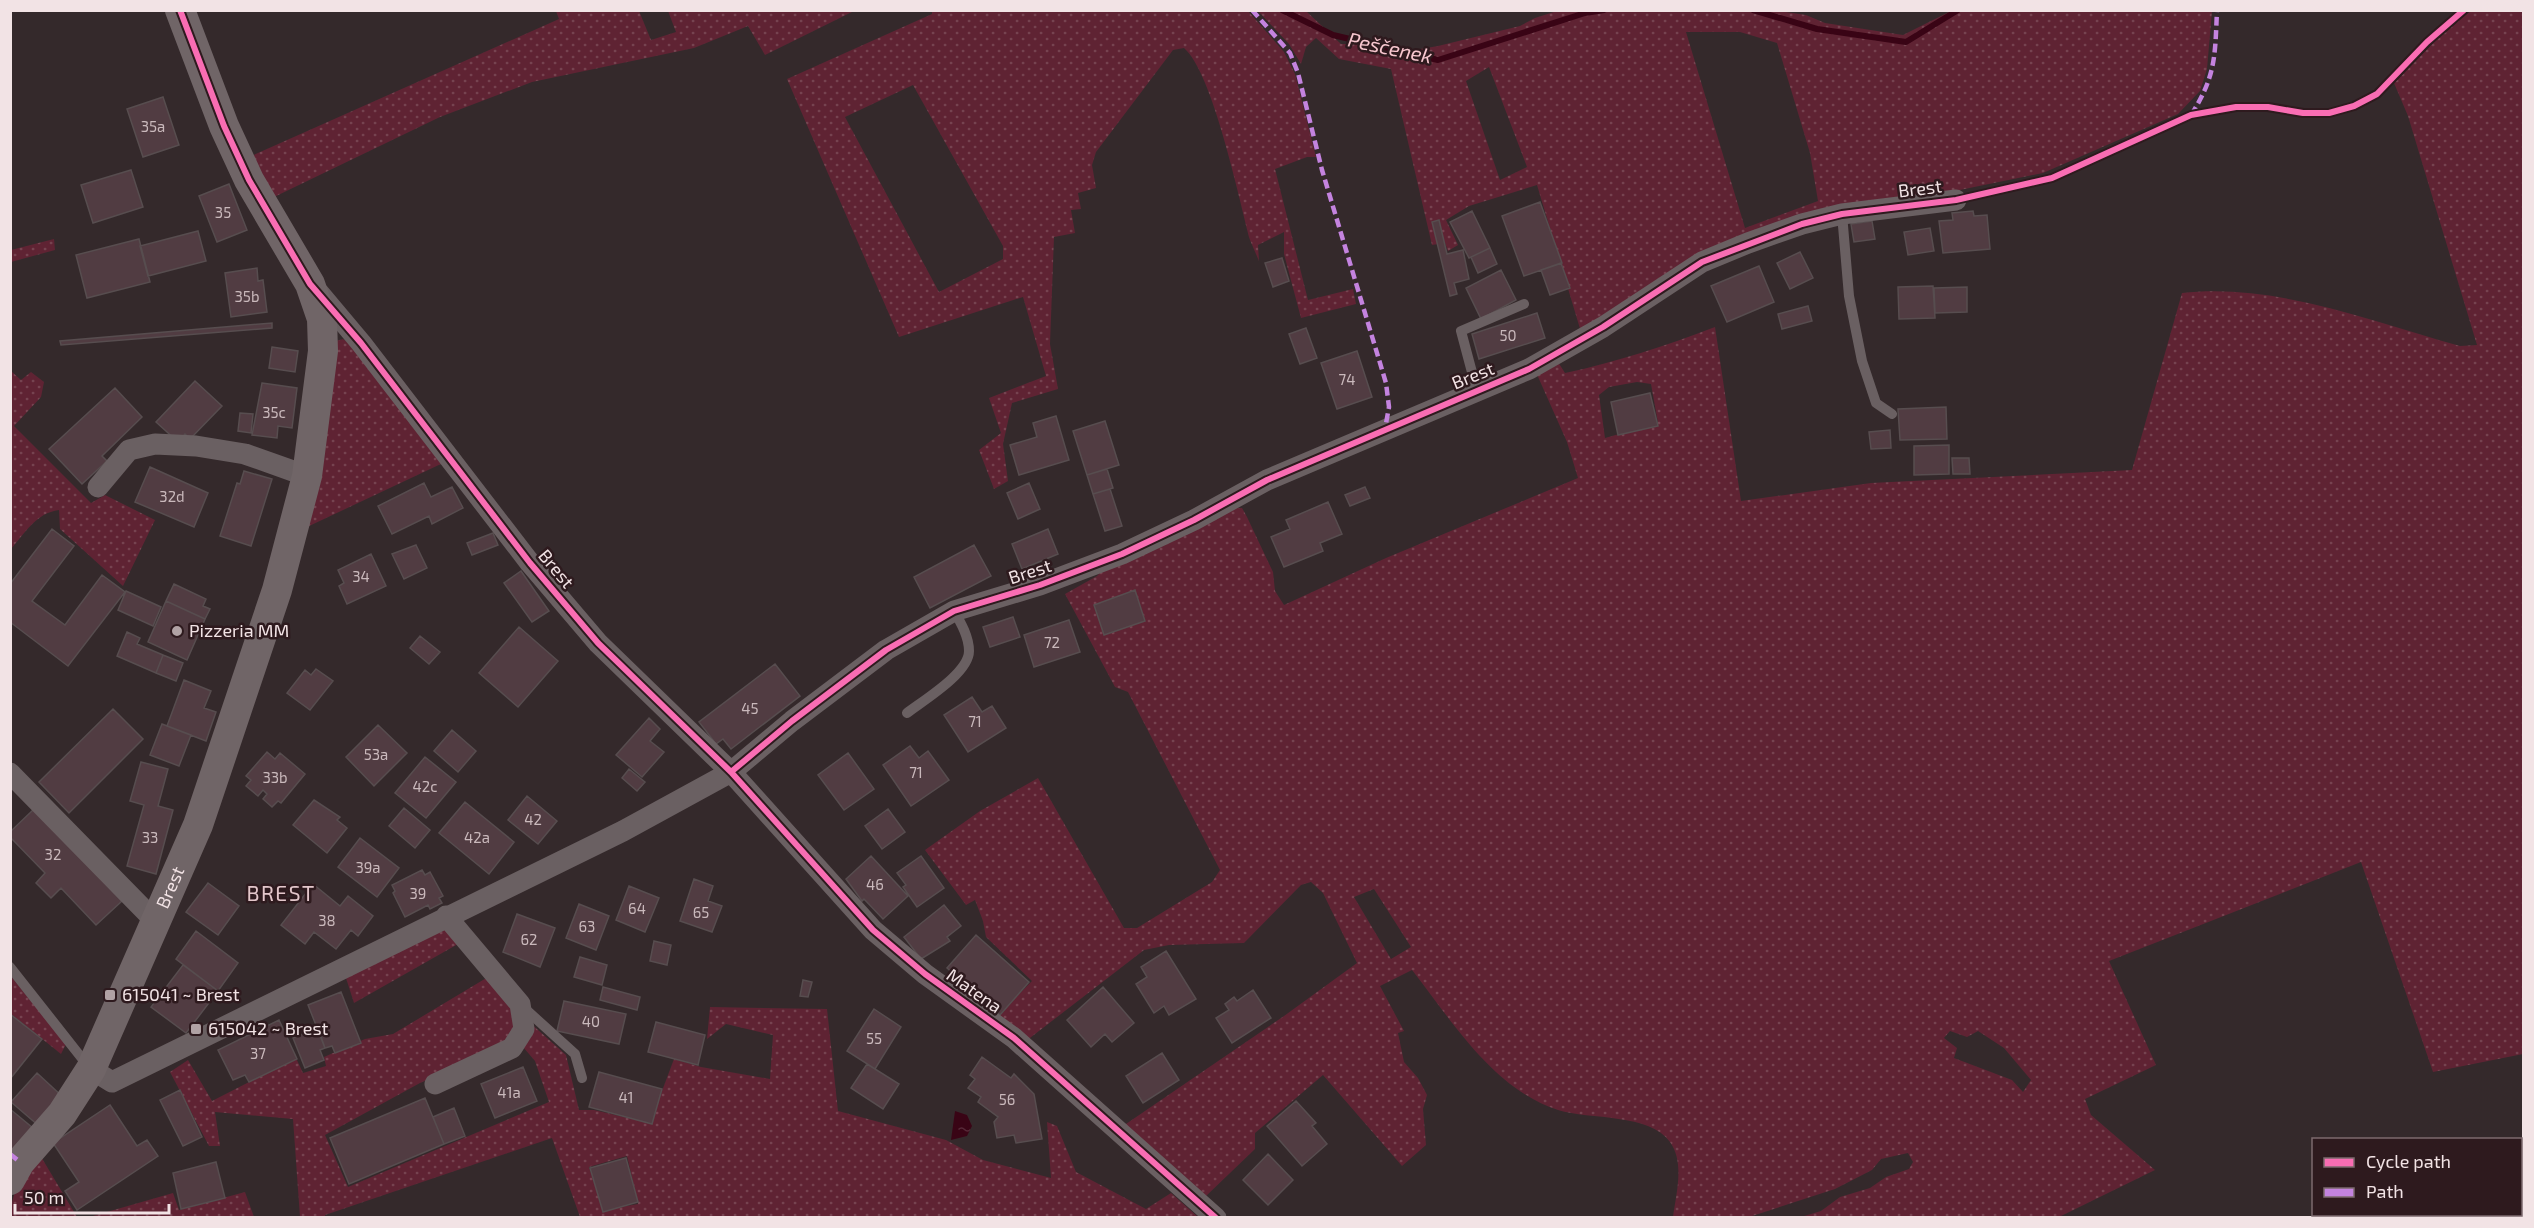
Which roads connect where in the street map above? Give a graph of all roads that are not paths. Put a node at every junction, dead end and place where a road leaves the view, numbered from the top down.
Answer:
1 (180, 10) edge
2 (1956, 200) dead end
3 (1842, 214) junction
4 (310, 284) junction
5 (1524, 304) dead end
6 (1477, 391) junction
7 (1892, 414) dead end
8 (307, 476) junction
9 (98, 487) dead end
10 (954, 611) junction
11 (907, 713) dead end
12 (731, 772) junction
13 (10, 773) edge
14 (446, 916) junction
15 (156, 922) junction
16 (10, 967) edge
17 (520, 1004) junction
18 (91, 1069) junction
19 (582, 1078) dead end
20 (435, 1084) dead end
21 (10, 1180) edge
22 (1216, 1218) edge

1 - 4 street
2 - 3 street, Brest
3 - 6 street, Brest
3 - 7 lane
4 - 8 street, Brest
4 - 12 street, Brest
5 - 6 lane
6 - 10 street, Brest
8 - 9 street
8 - 15 street, Brest
10 - 11 lane
10 - 12 street, Brest
12 - 14 street, Brest
12 - 22 street, Matena
13 - 15 street, Brest
14 - 17 street
14 - 18 street, Brest
15 - 18 street, Brest
16 - 18 lane
17 - 19 lane
17 - 20 street
18 - 21 street, Brest

